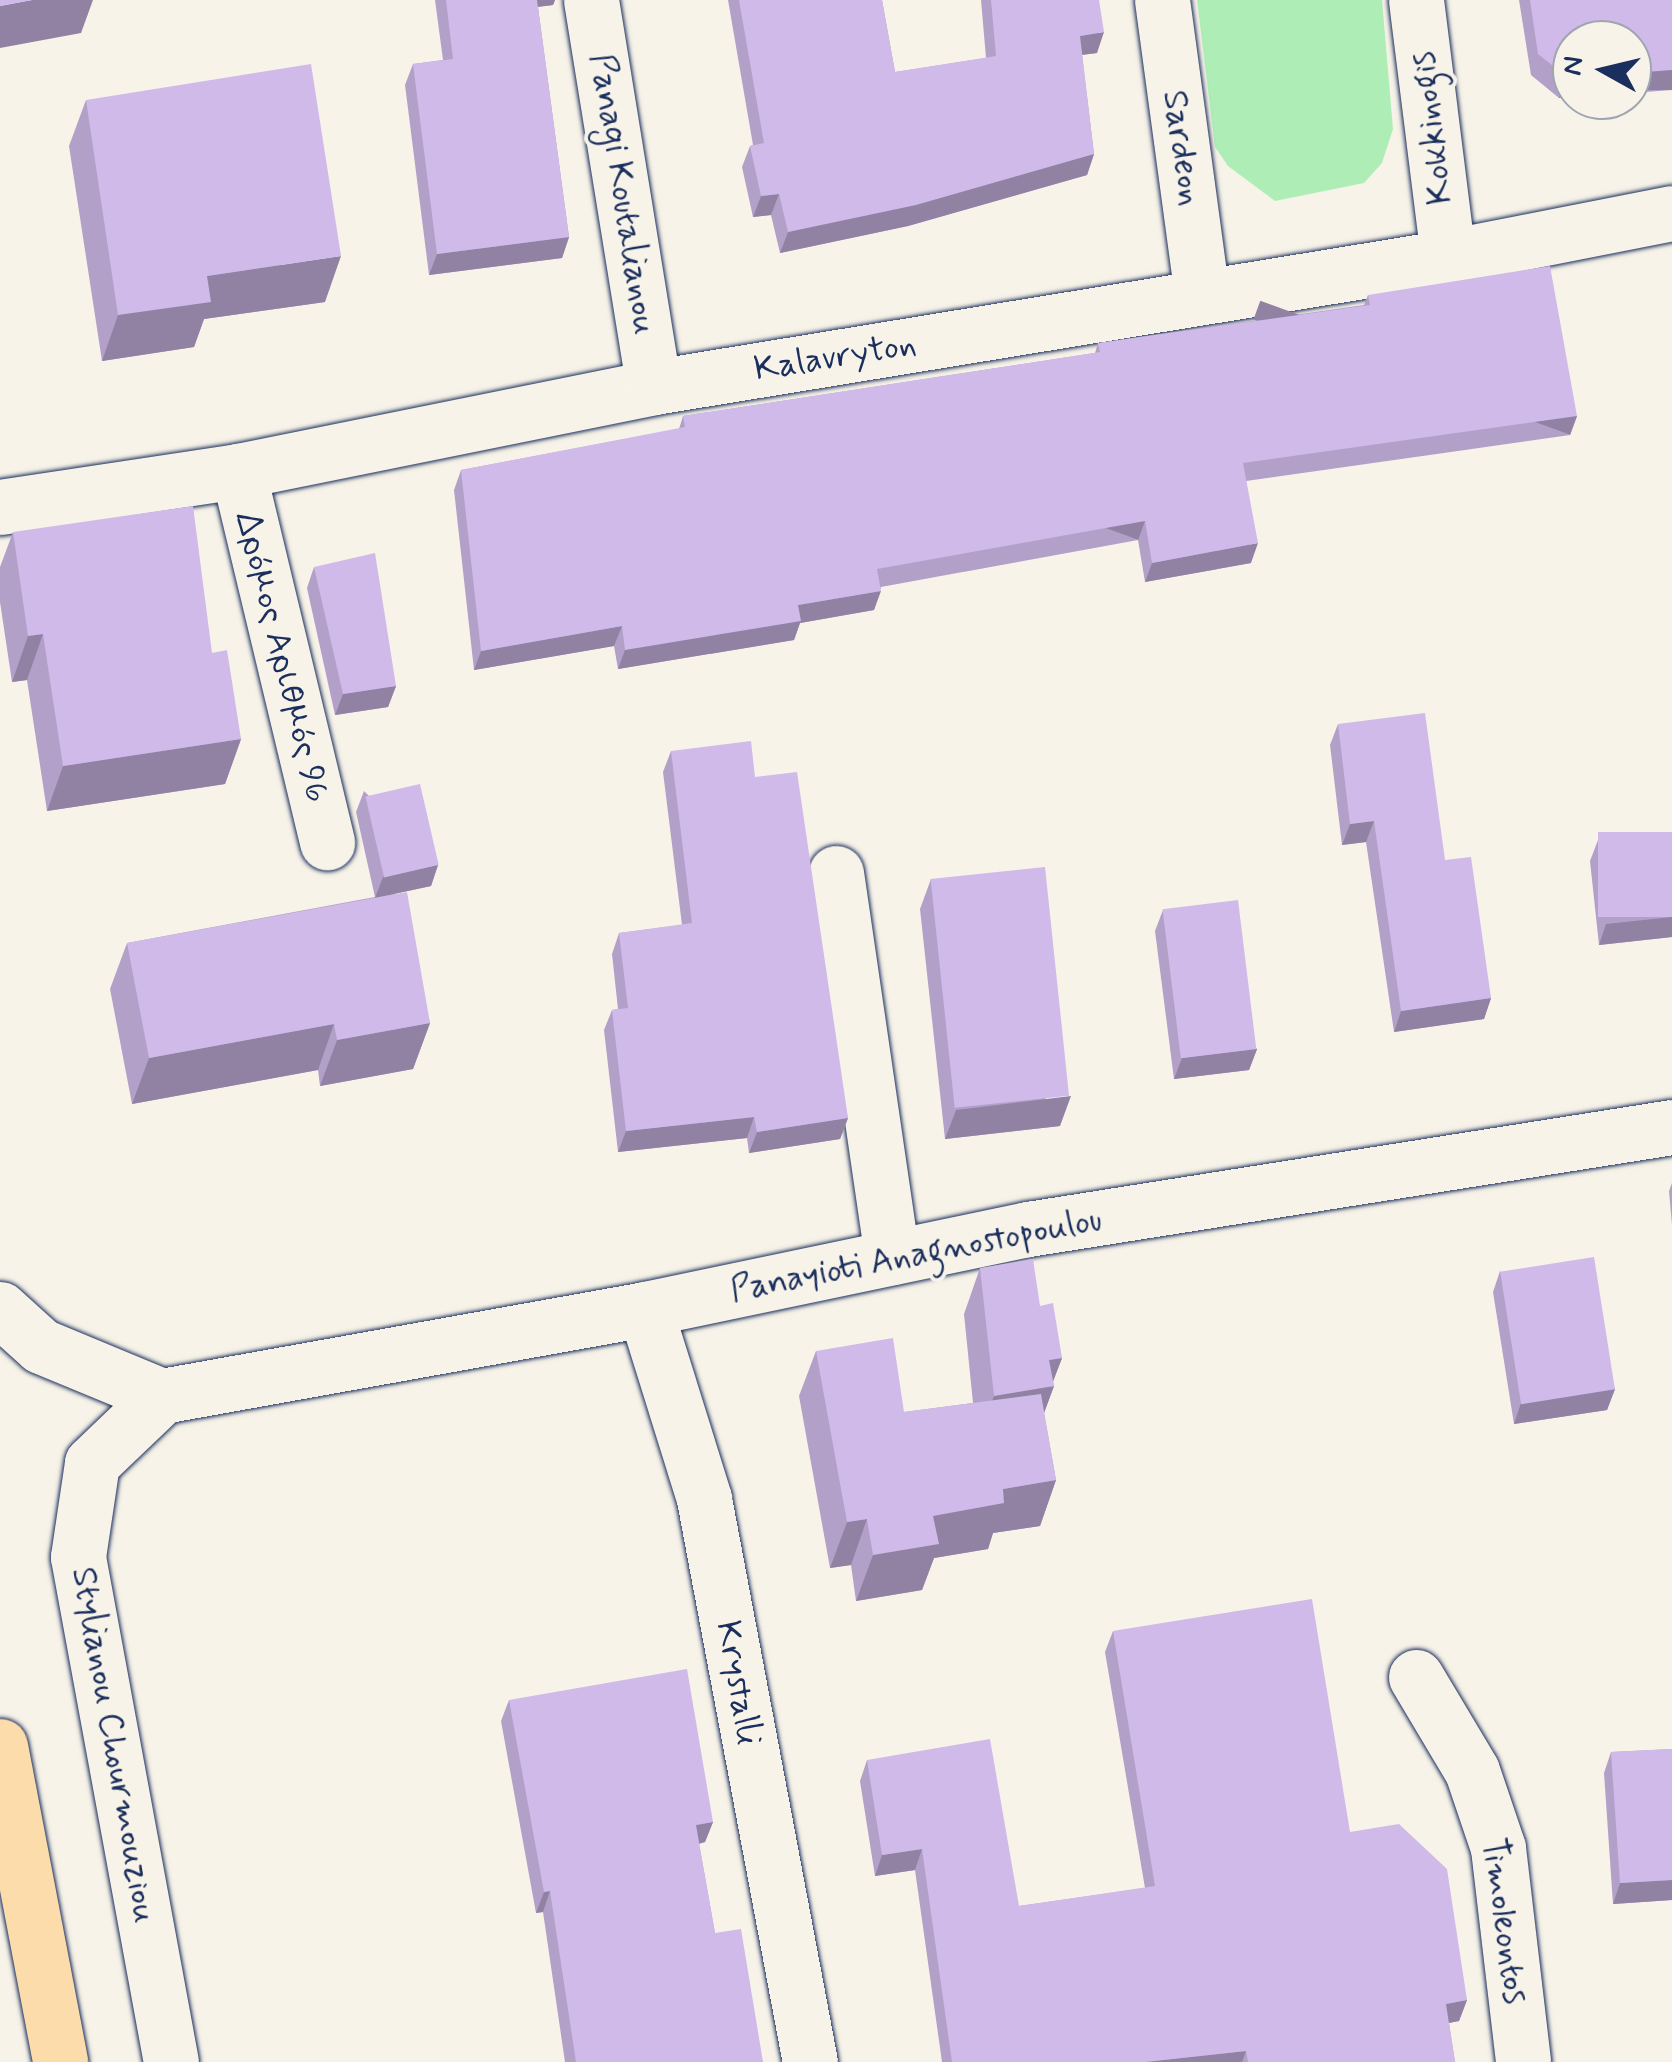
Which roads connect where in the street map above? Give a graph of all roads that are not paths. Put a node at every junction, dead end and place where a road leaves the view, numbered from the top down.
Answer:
1 (591, 0) edge
2 (1162, 0) edge
3 (1416, 0) edge
4 (1672, 213) edge
5 (1448, 257) junction
6 (1202, 296) junction
7 (654, 387) junction
8 (238, 471) junction
9 (0, 507) edge
10 (327, 843) dead end
11 (836, 873) dead end
12 (1672, 1127) edge
13 (892, 1257) junction
14 (0, 1309) edge
15 (645, 1309) junction
16 (162, 1396) junction
17 (1416, 1677) dead end
18 (0, 1746) edge
19 (60, 2062) edge
20 (172, 2062) edge
21 (810, 2062) edge
22 (1523, 2062) edge

1 - 7 street, Panagi Koutalianou
2 - 6 street, Sardeon
3 - 5 street, Kokkinogis
4 - 5 street, Kalavryton
5 - 6 street, Kalavryton
6 - 7 street, Kalavryton
7 - 8 street, Kalavryton
8 - 9 street, Kalavryton
8 - 10 street, Δρόμος Αριθμός 96
11 - 13 street
12 - 13 street, Panayioti Anagnostopoulou
13 - 15 street, Panayioti Anagnostopoulou
14 - 16 street
15 - 16 street, Panayioti Anagnostopoulou
15 - 21 street, Krystalli
16 - 20 street, Stylianou Chourmouziou
17 - 22 street, Timoleontos
18 - 19 main road

